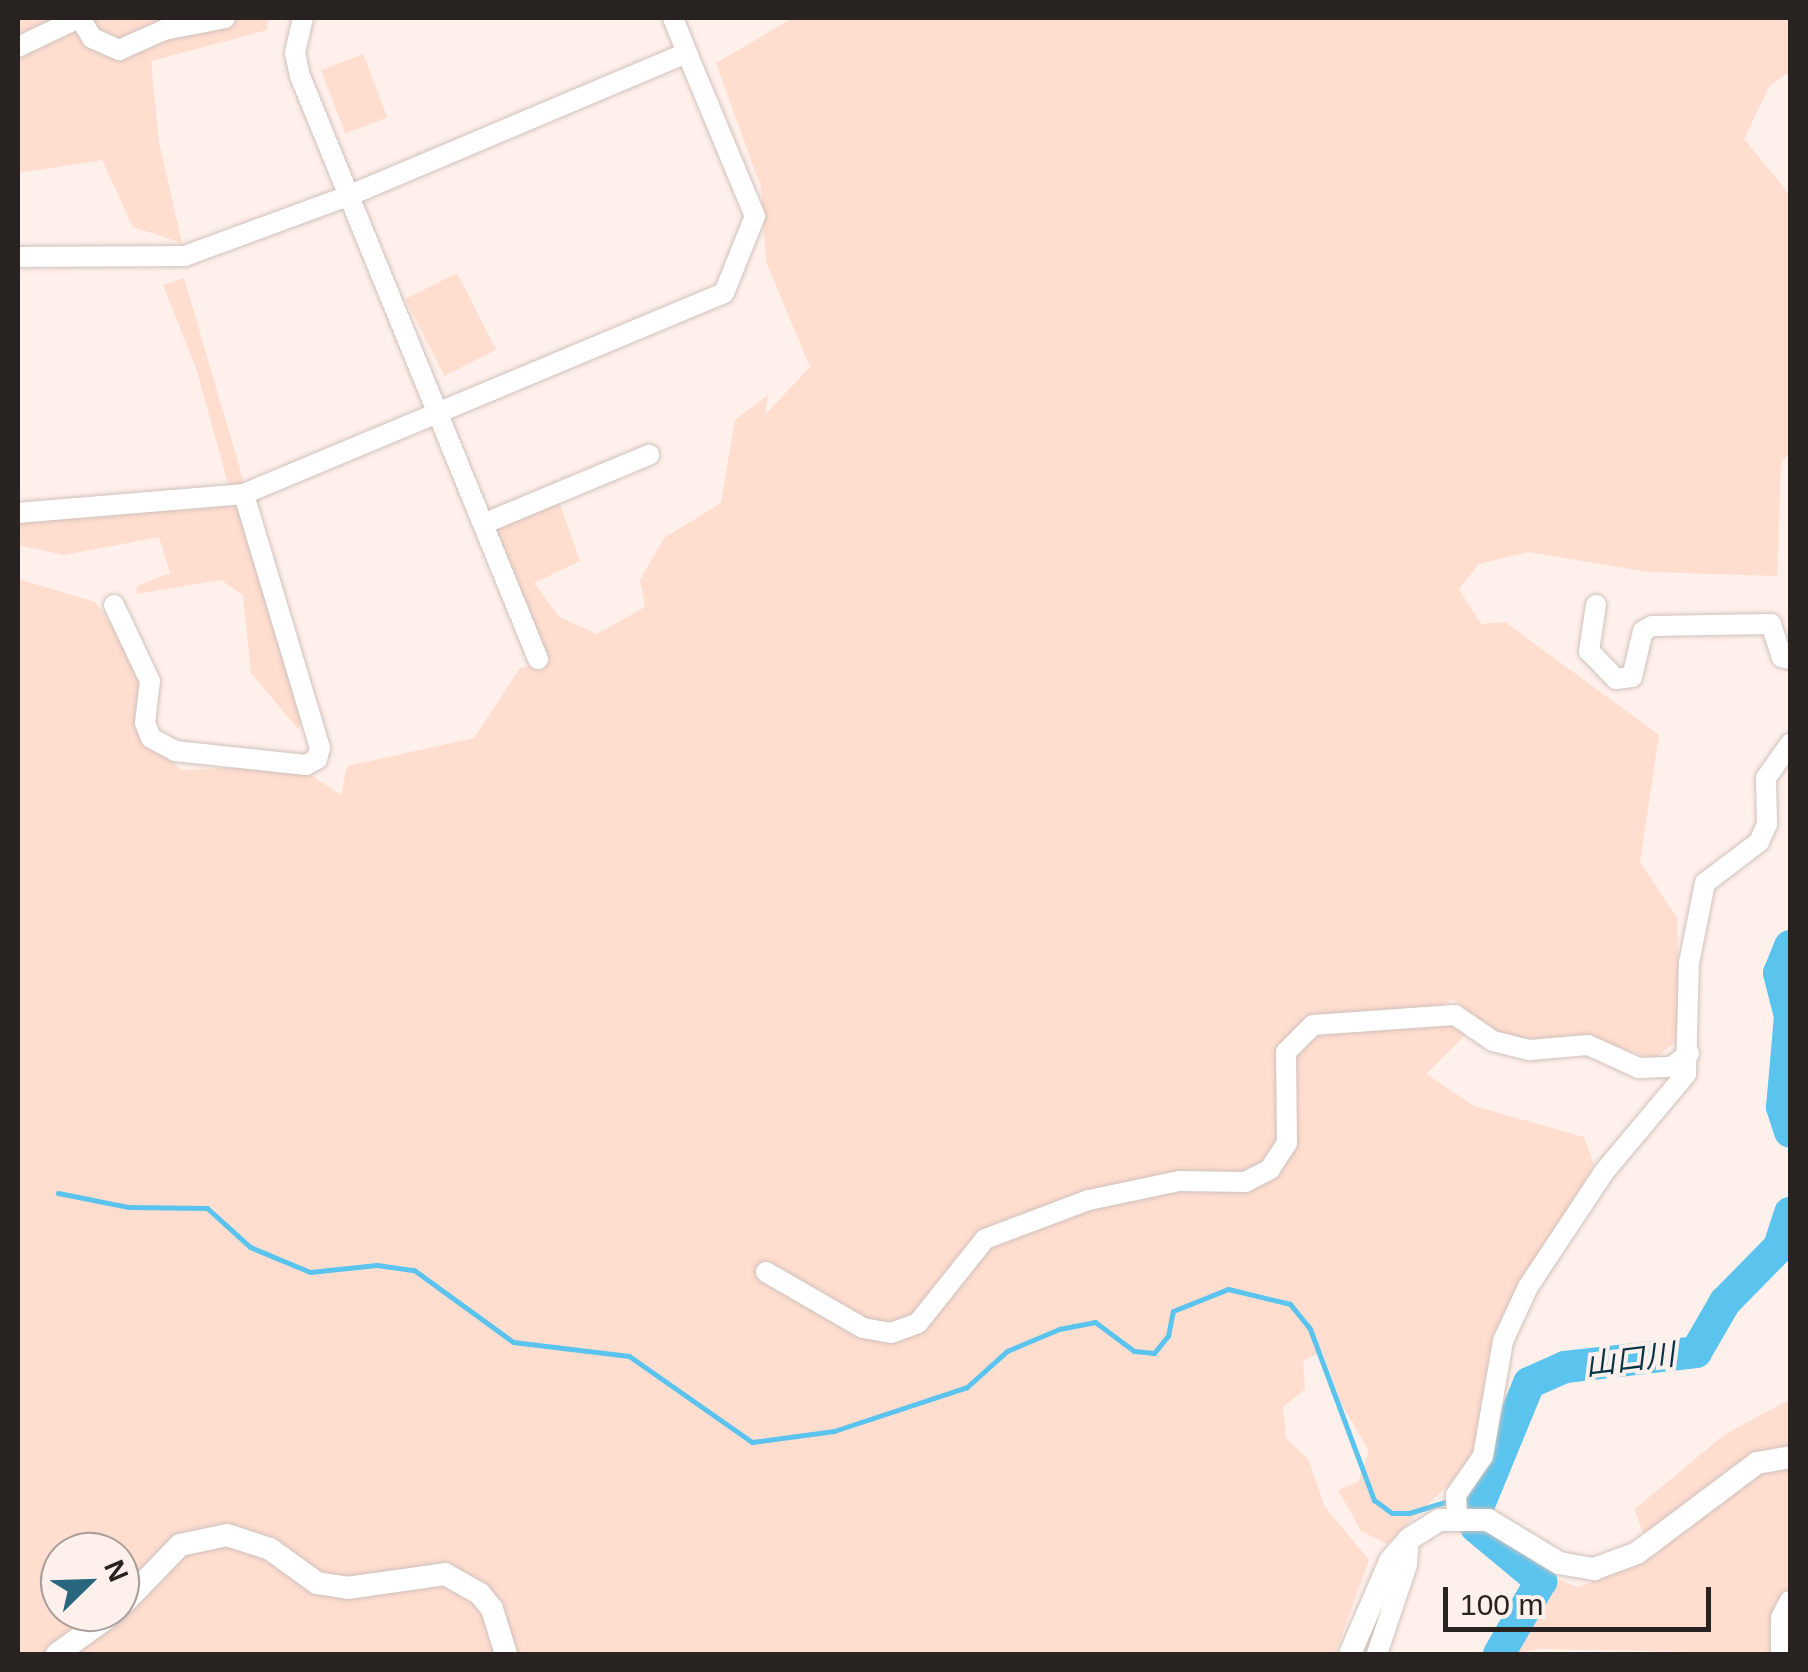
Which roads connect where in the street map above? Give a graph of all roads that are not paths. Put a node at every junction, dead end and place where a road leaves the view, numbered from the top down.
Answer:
1 (80, 18) edge
2 (225, 18) edge
3 (302, 18) edge
4 (672, 18) edge
5 (18, 47) edge
6 (687, 52) junction
7 (348, 196) junction
8 (18, 258) edge
9 (440, 412) junction
10 (649, 455) dead end
11 (244, 494) junction
12 (18, 513) edge
13 (483, 524) junction
14 (114, 604) dead end
15 (1596, 605) dead end
16 (538, 658) dead end
17 (1790, 659) edge
18 (1790, 744) edge
19 (1689, 1053) junction
20 (766, 1272) dead end
21 (1790, 1457) edge
22 (1457, 1506) junction
23 (1409, 1539) junction
24 (140, 1586) edge
25 (1790, 1602) edge
26 (87, 1632) edge
27 (57, 1654) edge
28 (506, 1654) edge
29 (1350, 1654) edge
30 (1377, 1654) edge
31 (1782, 1654) edge

1 - 2 street
1 - 5 street
3 - 7 street
4 - 6 street
6 - 7 street
6 - 9 street
7 - 8 street
7 - 9 street
9 - 11 street
9 - 13 street
10 - 13 street
11 - 12 street
11 - 14 street
13 - 16 street
15 - 17 street
18 - 19 street
19 - 20 street
19 - 22 street
21 - 22 street
22 - 23 street
23 - 29 street
23 - 30 street
24 - 28 street
25 - 31 street
26 - 27 street

